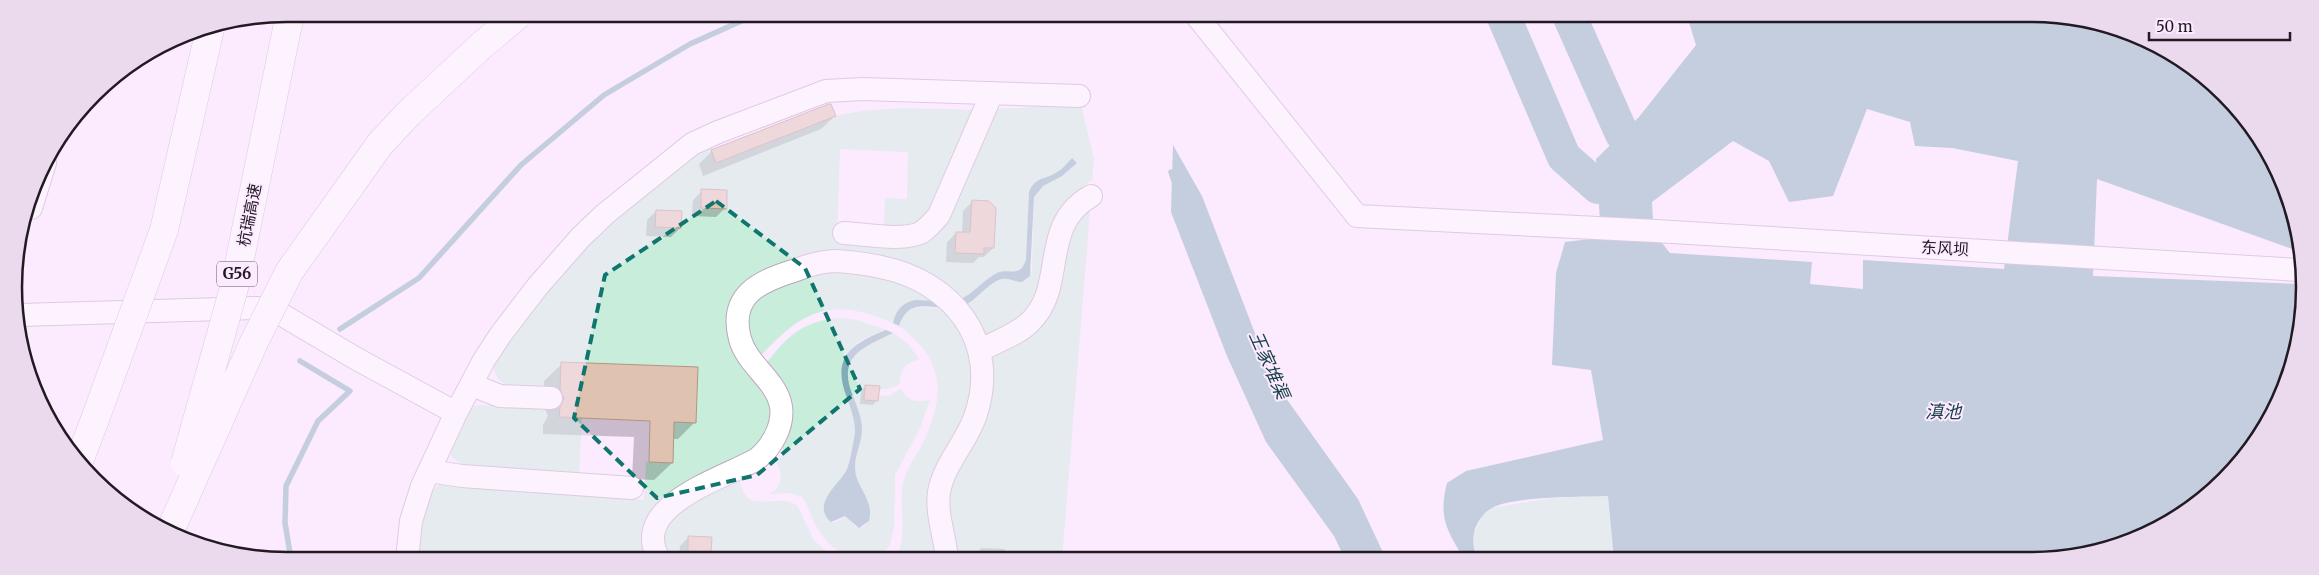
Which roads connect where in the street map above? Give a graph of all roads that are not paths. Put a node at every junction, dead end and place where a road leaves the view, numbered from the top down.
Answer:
1 (288, 22) edge
2 (492, 22) edge
3 (510, 22) edge
4 (1202, 22) edge
5 (209, 35) edge
6 (863, 89) junction
7 (992, 93) junction
8 (1079, 96) dead end
9 (833, 107) dead end
10 (1091, 196) dead end
11 (844, 233) dead end
12 (2296, 270) edge
13 (258, 308) junction
14 (24, 315) edge
15 (981, 350) junction
16 (472, 385) junction
17 (551, 398) dead end
18 (456, 412) junction
19 (94, 422) junction
20 (76, 448) edge
21 (82, 455) edge
22 (429, 471) junction
23 (632, 488) dead end
24 (168, 524) edge
25 (172, 526) edge
26 (408, 552) edge
27 (657, 552) edge
28 (946, 552) edge

1 - 24 highway, 杭瑞高速 / G56, bridge
2 - 13 street
3 - 25 highway, bridge
4 - 12 street, 东风坝
5 - 19 highway, bridge
6 - 7 street
6 - 9 street
6 - 16 street
7 - 8 street
7 - 11 street
10 - 15 street
13 - 14 street
13 - 18 street
15 - 27 street
15 - 28 street
16 - 17 street
16 - 18 street
18 - 22 street
19 - 20 highway
19 - 21 highway
22 - 23 street
22 - 26 street

